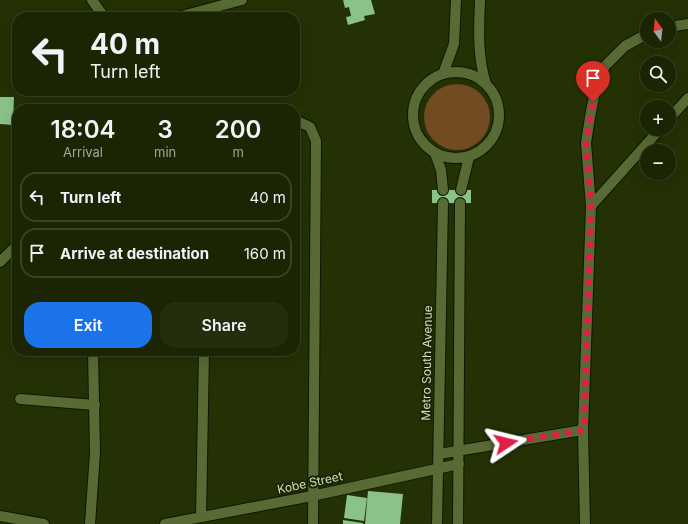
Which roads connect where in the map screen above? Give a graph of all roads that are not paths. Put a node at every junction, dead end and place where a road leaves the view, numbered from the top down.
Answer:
1 (92, 0) edge
2 (242, 0) edge
3 (456, 0) edge
4 (480, 0) edge
5 (100, 12) edge
6 (197, 12) edge
7 (688, 24) edge
8 (676, 26) edge
9 (640, 38) edge
10 (443, 74) junction
11 (486, 84) junction
12 (688, 98) edge
13 (676, 111) edge
14 (300, 122) edge
15 (654, 136) edge
16 (436, 153) junction
17 (469, 157) junction
18 (443, 190) dead end
19 (461, 190) dead end
20 (443, 203) dead end
21 (460, 203) dead end
22 (591, 206) junction
23 (12, 250) edge
24 (0, 262) edge
25 (93, 356) edge
26 (204, 356) edge
27 (20, 399) dead end
28 (95, 405) junction
29 (584, 430) junction
30 (459, 452) junction
31 (439, 454) junction
32 (459, 464) junction
33 (438, 467) junction
34 (312, 496) junction
35 (0, 516) edge
36 (200, 517) junction
37 (190, 522) edge
38 (44, 524) edge
39 (90, 524) edge
40 (165, 524) edge
41 (313, 524) edge
42 (437, 524) edge
43 (458, 524) edge
44 (585, 524) edge

1 - 5 street
2 - 6 street
3 - 10 street
4 - 11 street
7 - 8 street
9 - 22 street
10 - 11 street
10 - 16 street
11 - 17 street
12 - 13 street
14 - 34 street
15 - 22 street
16 - 17 street
16 - 18 street
17 - 19 street
20 - 31 street, Metro South Avenue
21 - 30 street
22 - 29 street
23 - 24 street
25 - 28 street
26 - 36 street
27 - 28 street
28 - 39 street
29 - 30 street
29 - 44 street
30 - 31 street
30 - 32 street
31 - 33 street, Metro South Avenue
32 - 33 street, Kobe Street
32 - 43 street
33 - 34 street, Kobe Street
33 - 42 street, Metro South Avenue
34 - 36 street, Kobe Street
34 - 41 street
35 - 38 street
36 - 37 street, Kobe Street
37 - 40 street, Kobe Street

